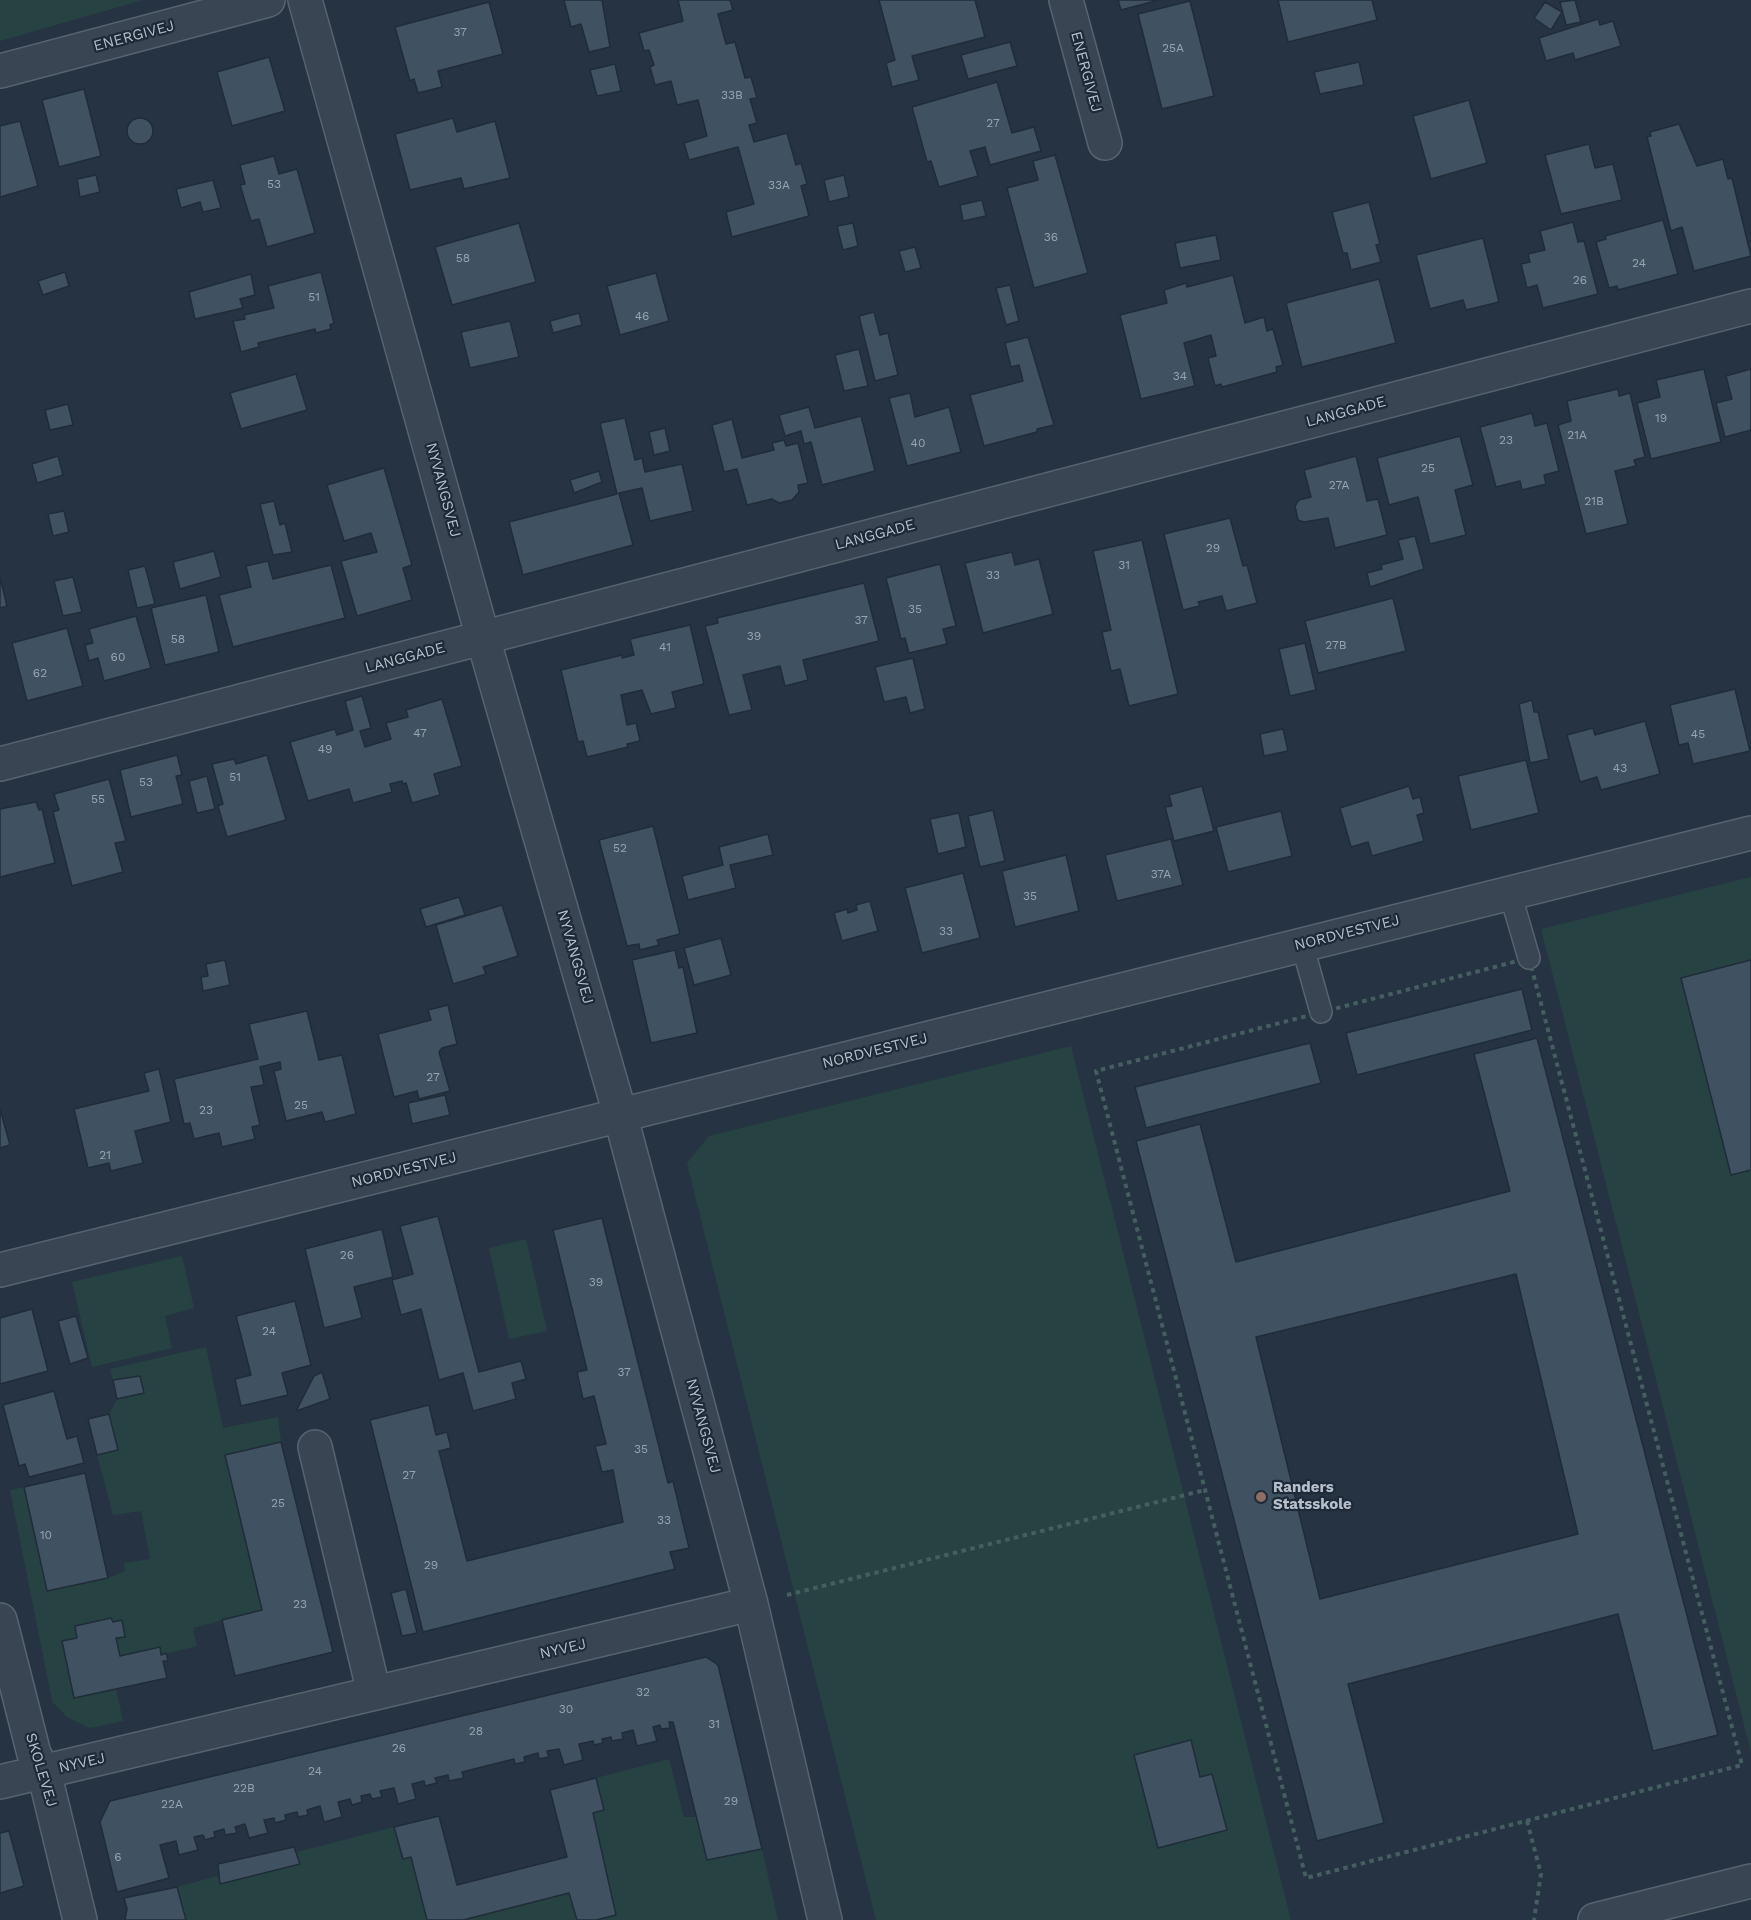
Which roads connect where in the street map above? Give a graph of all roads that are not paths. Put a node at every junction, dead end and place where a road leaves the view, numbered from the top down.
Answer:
1 (268, 0) edge
2 (305, 0) edge
3 (1066, 0) edge
4 (0, 71) edge
5 (1105, 143) dead end
6 (1751, 306) edge
7 (483, 638) junction
8 (0, 764) edge
9 (1751, 833) edge
10 (1510, 893) junction
11 (1302, 944) junction
12 (1529, 958) road end
13 (1321, 1012) road end
14 (620, 1114) junction
15 (0, 1270) edge
16 (315, 1447) dead end
17 (751, 1604) junction
18 (0, 1620) edge
19 (374, 1693) junction
20 (44, 1772) junction
21 (0, 1782) edge
22 (1751, 1881) edge
23 (80, 1920) edge
24 (825, 1920) edge
25 (1595, 1920) edge

1 - 4 street, ENERGIVEJ
2 - 7 street, NYVANGSVEJ
3 - 5 street, ENERGIVEJ
6 - 7 street, LANGGADE
7 - 8 street, LANGGADE
7 - 14 street, NYVANGSVEJ
9 - 10 street, NORDVESTVEJ
10 - 11 street, NORDVESTVEJ
10 - 12 lane
11 - 13 lane
11 - 14 street, NORDVESTVEJ
14 - 15 street, NORDVESTVEJ
14 - 17 street, NYVANGSVEJ
16 - 19 street
17 - 19 street, NYVEJ
17 - 24 street, NYVANGSVEJ
18 - 20 street, SKOLEVEJ
19 - 20 street, NYVEJ
20 - 21 street, NYVEJ
20 - 23 street, SKOLEVEJ
22 - 25 street

